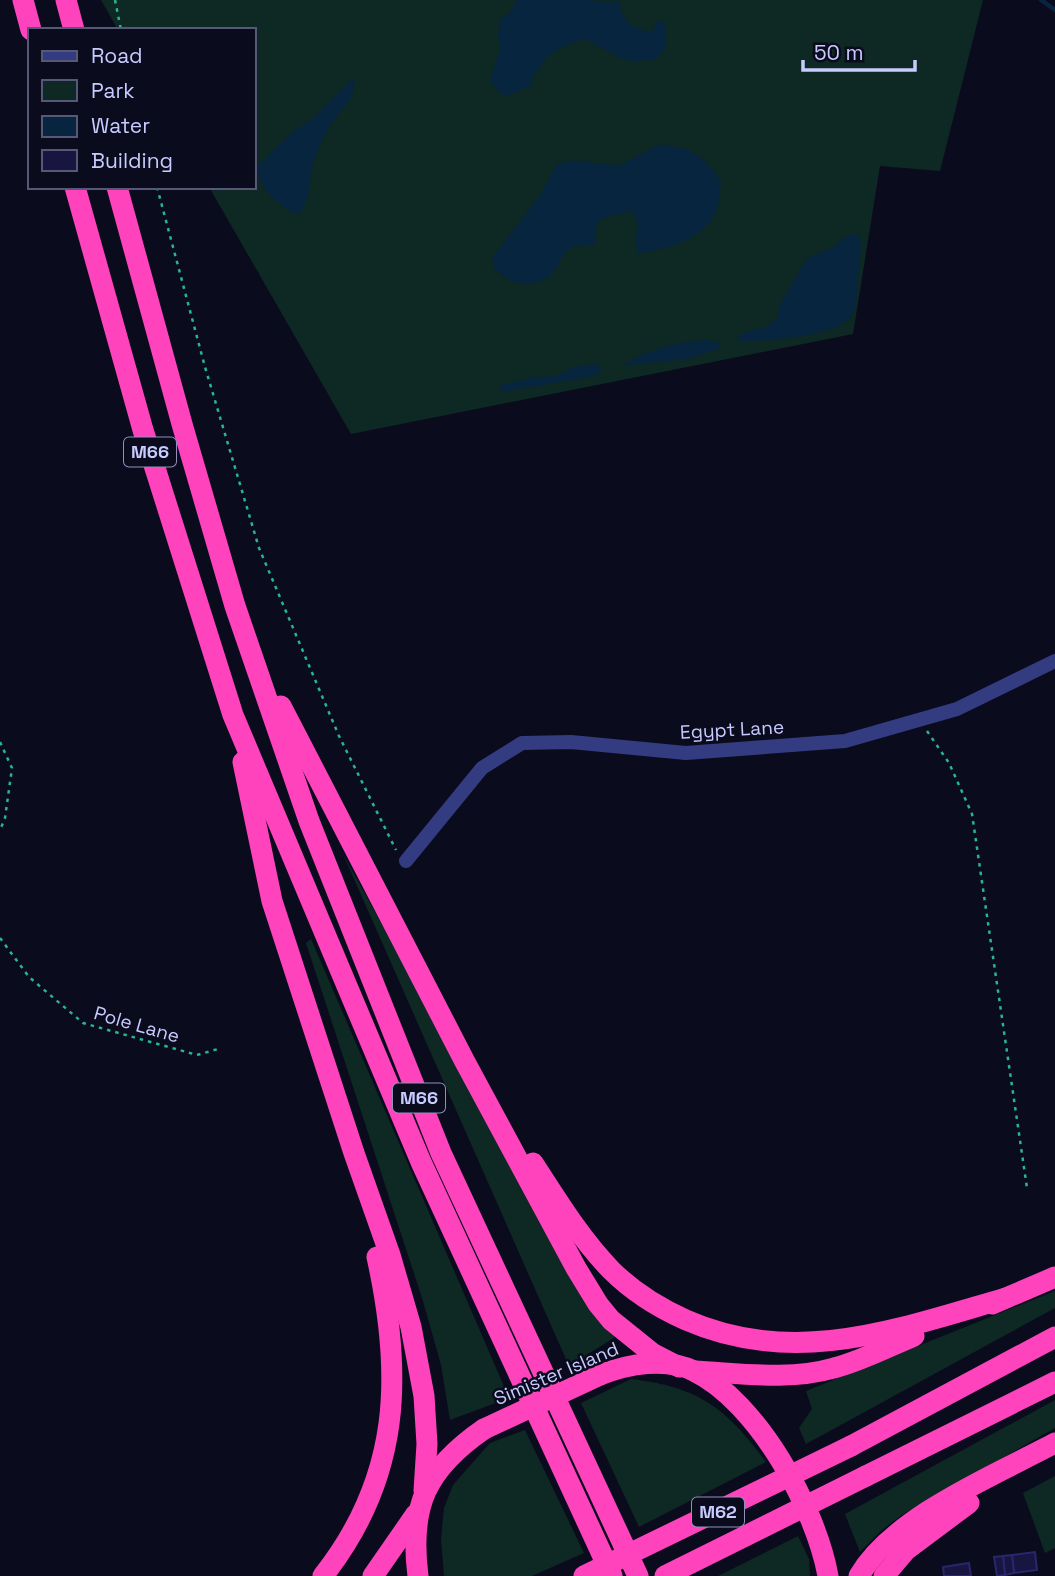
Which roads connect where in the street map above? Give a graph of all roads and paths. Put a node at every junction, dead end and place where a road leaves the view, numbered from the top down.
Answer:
1 (23, 0) edge
2 (66, 0) edge
3 (115, 0) edge
4 (30, 28) edge
5 (73, 28) edge
6 (121, 28) edge
7 (76, 189) edge
8 (118, 189) edge
9 (158, 189) edge
10 (235, 606) junction
11 (1055, 661) edge
12 (233, 715) junction
13 (919, 720) junction
14 (0, 742) edge
15 (0, 830) edge
16 (406, 861) joint
17 (0, 938) edge
18 (218, 1049) dead end
19 (464, 1060) junction
20 (354, 1153) junction
21 (1027, 1188) dead end
22 (1055, 1277) edge
23 (1006, 1298) junction
24 (1055, 1337) edge
25 (686, 1369) junction
26 (1055, 1382) edge
27 (1055, 1444) edge
28 (422, 1500) junction
29 (323, 1576) edge
30 (373, 1576) edge
31 (418, 1576) edge
32 (584, 1576) edge
33 (612, 1576) edge
34 (638, 1576) edge
35 (665, 1576) edge
36 (828, 1576) edge
37 (859, 1576) edge
38 (884, 1576) edge

1 - 4 highway
2 - 5 highway
3 - 6 path
7 - 12 highway, M66
8 - 10 highway, M66
9 - 16 path
10 - 19 highway
10 - 34 highway, M66
11 - 13 street, Egypt Lane
12 - 20 highway, M66
12 - 33 highway, M66
13 - 16 street, Egypt Lane
13 - 21 path
14 - 15 path
17 - 18 path, Pole Lane
19 - 23 highway
19 - 25 highway
20 - 28 highway
20 - 29 highway
22 - 23 highway
23 - 25 highway, Simister Island
24 - 32 highway, M62, bridge
25 - 28 highway, Simister Island, bridge
25 - 36 highway
26 - 35 highway, M62, bridge
27 - 37 highway
27 - 38 highway
28 - 30 highway, Simister Island
28 - 31 highway

